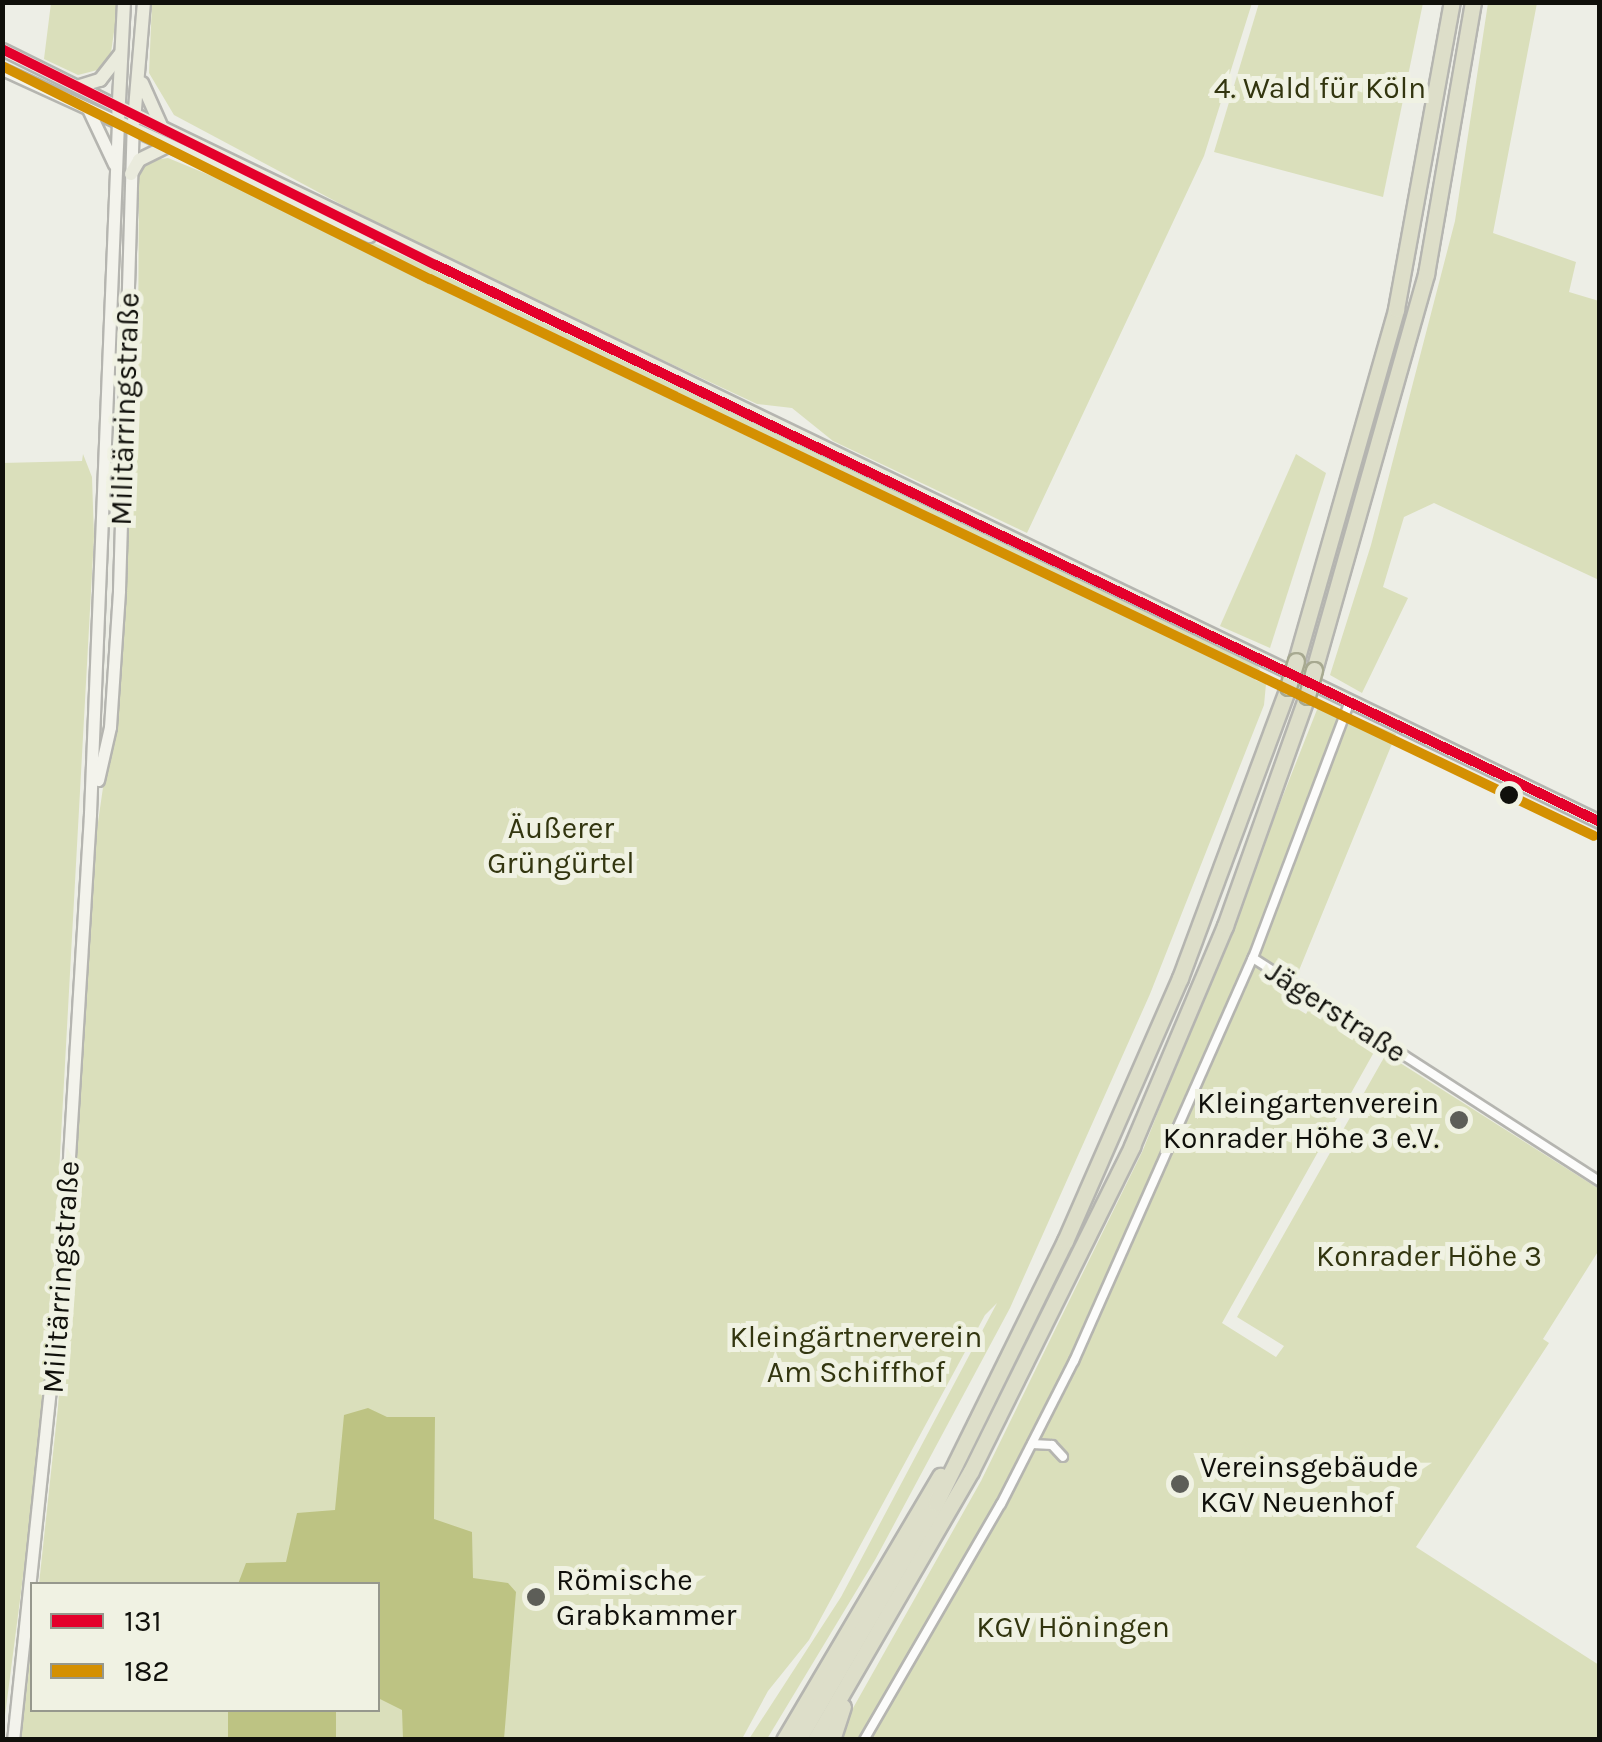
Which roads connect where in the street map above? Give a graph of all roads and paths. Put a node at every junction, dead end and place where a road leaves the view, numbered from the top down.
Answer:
1 (124, 2) edge
2 (144, 2) edge
3 (1452, 2) edge
4 (1473, 2) edge
5 (2, 49) edge
6 (122, 51) junction
7 (2, 69) edge
8 (139, 72) junction
9 (80, 86) junction
10 (87, 107) junction
11 (120, 107) junction
12 (118, 122) junction
13 (134, 123) junction
14 (163, 130) junction
15 (168, 146) junction
16 (124, 173) junction
17 (386, 240) junction
18 (1350, 701) junction
19 (1600, 822) edge
20 (1253, 958) junction
21 (1600, 1182) edge
22 (1032, 1444) junction
23 (962, 1446) junction
24 (1064, 1457) dead end
25 (31, 1582) edge
26 (30, 1592) edge
27 (850, 1684) junction
28 (13, 1740) edge
29 (784, 1740) edge
30 (798, 1740) edge
31 (815, 1740) edge
32 (832, 1740) edge
33 (864, 1740) edge

1 - 6 main road, Militärringstraße
2 - 8 main road, Militärringstraße
3 - 23 highway, bridge
4 - 27 highway, bridge
5 - 9 main road
6 - 9 main road
6 - 11 main road, Militärringstraße
7 - 10 main road
8 - 13 main road, Militärringstraße
8 - 14 main road
9 - 11 main road
10 - 12 main road
10 - 16 main road
11 - 12 main road, Militärringstraße
11 - 13 main road
12 - 13 main road
12 - 16 main road, Militärringstraße
13 - 14 main road
13 - 15 main road
13 - 16 main road, Militärringstraße
14 - 17 main road
15 - 16 main road
15 - 17 main road
16 - 25 main road, Militärringstraße
17 - 18 main road
18 - 19 main road
18 - 20 street, Jägerstraße
20 - 21 street, Jägerstraße
20 - 22 street
22 - 24 street
22 - 33 street
23 - 29 highway
23 - 30 highway
26 - 28 main road, Militärringstraße
27 - 31 highway
27 - 32 highway

